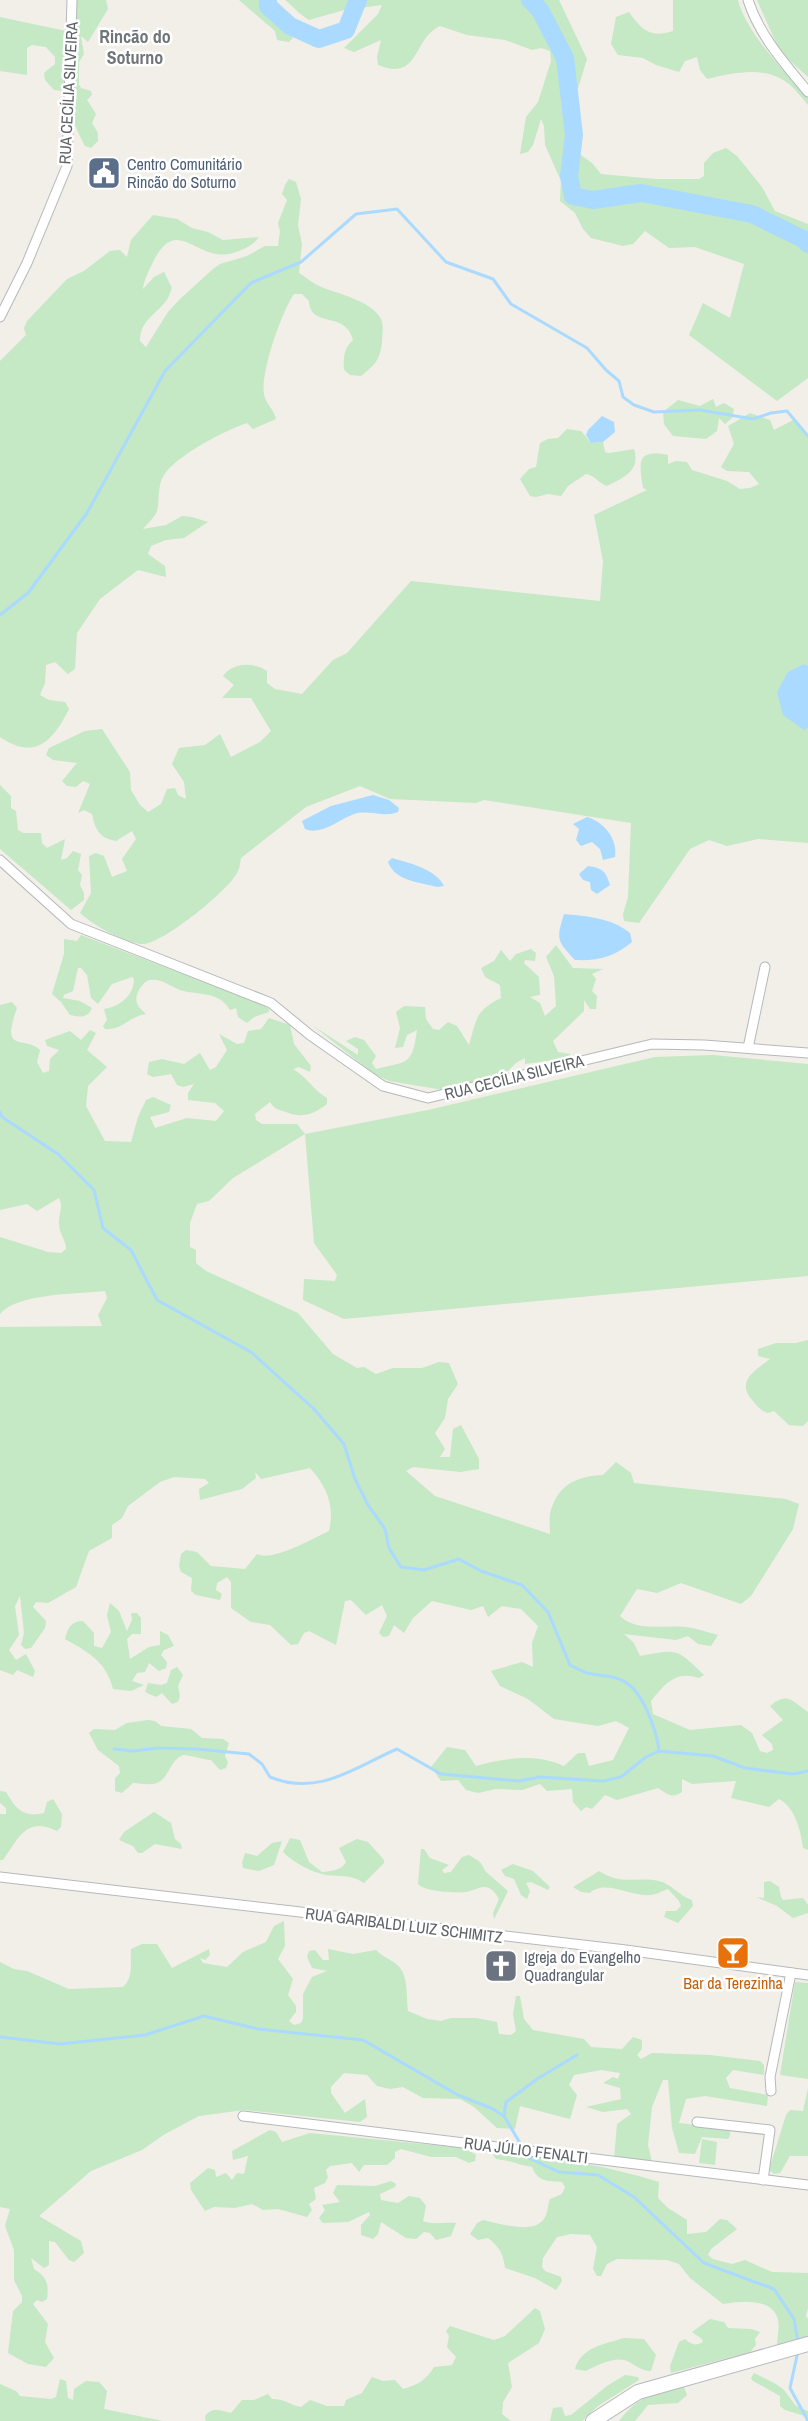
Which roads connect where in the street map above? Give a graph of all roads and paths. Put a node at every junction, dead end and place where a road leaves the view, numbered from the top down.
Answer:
1 (72, 0) edge
2 (748, 0) edge
3 (808, 92) edge
4 (0, 317) edge
5 (0, 860) edge
6 (765, 966) dead end
7 (748, 1048) junction
8 (808, 1053) edge
9 (0, 1877) edge
10 (791, 1973) junction
11 (808, 1975) edge
12 (771, 2091) dead end
13 (243, 2116) dead end
14 (697, 2122) dead end
15 (763, 2180) junction
16 (808, 2186) edge
17 (808, 2344) edge
18 (593, 2421) edge

1 - 4 street, RUA CECÍLIA SILVEIRA
2 - 3 street
5 - 7 street, RUA CECÍLIA SILVEIRA
6 - 7 street
7 - 8 street, RUA CECÍLIA SILVEIRA
9 - 10 street, RUA GARIBALDI LUIZ SCHIMITZ
10 - 11 street, RUA GARIBALDI LUIZ SCHIMITZ
10 - 12 street
13 - 15 street, RUA JÚLIO FENALTI
14 - 15 street
15 - 16 street, RUA JÚLIO FENALTI
17 - 18 street

